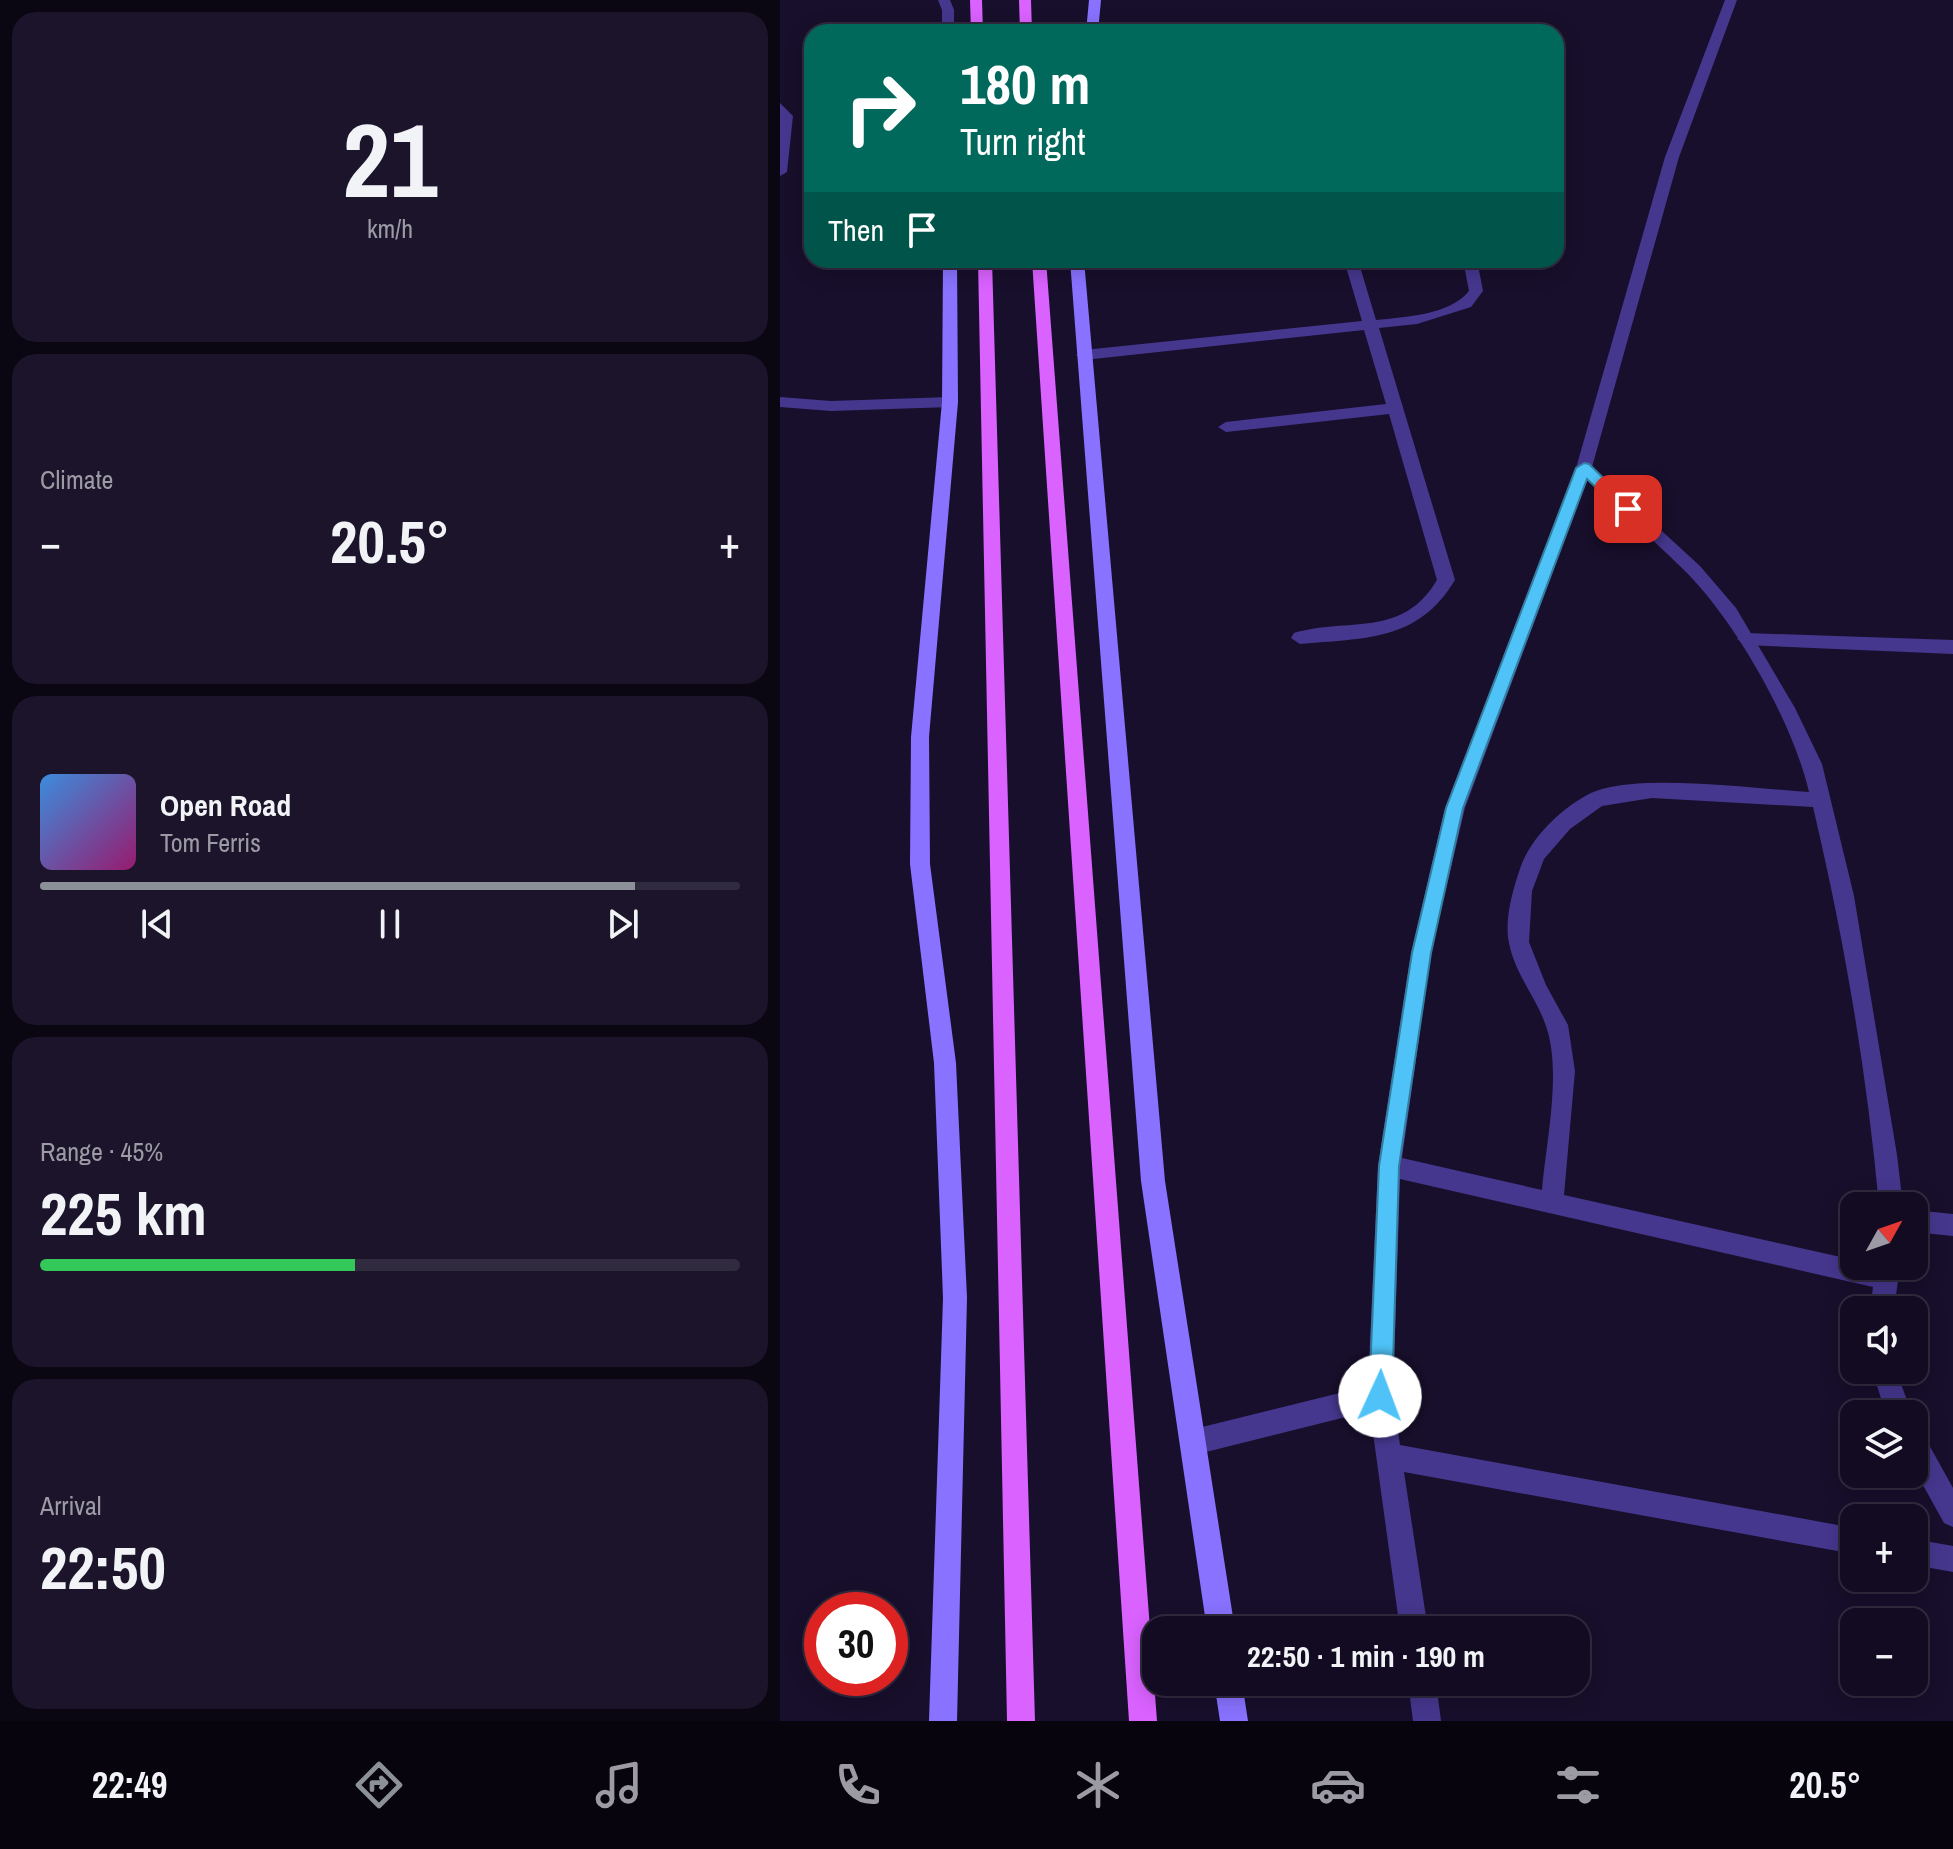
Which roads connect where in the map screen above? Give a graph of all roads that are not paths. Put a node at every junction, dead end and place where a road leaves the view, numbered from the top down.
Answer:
1 (944, 0) edge
2 (976, 0) edge
3 (1025, 0) edge
4 (1095, 0) edge
5 (1731, 0) edge
6 (948, 24) edge
7 (977, 24) edge
8 (1026, 24) edge
9 (1093, 24) edge
10 (780, 107) edge
11 (780, 172) edge
12 (950, 268) edge
13 (985, 268) edge
14 (1040, 268) edge
15 (1078, 268) edge
16 (1354, 268) edge
17 (1472, 268) edge
18 (1372, 326) junction
19 (1084, 355) junction
20 (780, 402) edge
21 (950, 402) junction
22 (1396, 408) junction
23 (1226, 427) dead end
24 (1584, 468) junction
25 (1300, 638) dead end
26 (1746, 639) junction
27 (1953, 647) edge
28 (1820, 800) junction
29 (1389, 1166) junction
30 (1890, 1192) edge
31 (1552, 1203) junction
32 (1928, 1222) edge
33 (1953, 1225) edge
34 (1840, 1262) edge
35 (1380, 1396) junction
36 (1194, 1442) junction
37 (1389, 1456) junction
38 (1928, 1468) edge
39 (1953, 1514) edge
40 (1840, 1538) edge
41 (1928, 1555) edge
42 (1953, 1559) edge
43 (1219, 1616) edge
44 (1412, 1616) edge
45 (1230, 1696) edge
46 (1424, 1696) edge
47 (943, 1721) edge
48 (1021, 1721) edge
49 (1143, 1721) edge
50 (1234, 1721) edge
51 (1427, 1721) edge

1 - 6 street
2 - 7 main road
3 - 8 main road
4 - 9 street
5 - 24 street
10 - 11 street
12 - 21 street
13 - 48 main road
14 - 49 main road
15 - 19 street
16 - 18 street
17 - 18 street
18 - 19 street
18 - 22 street
19 - 36 street
20 - 21 street
21 - 47 street
22 - 23 street
22 - 25 street
24 - 26 street
24 - 29 street
26 - 27 street
26 - 28 street
28 - 30 street
28 - 31 street
29 - 31 street
29 - 35 street
31 - 34 street
32 - 33 street
35 - 36 street
35 - 37 street
36 - 43 street
37 - 40 street
37 - 44 street
38 - 39 street
41 - 42 street
45 - 50 street
46 - 51 street

